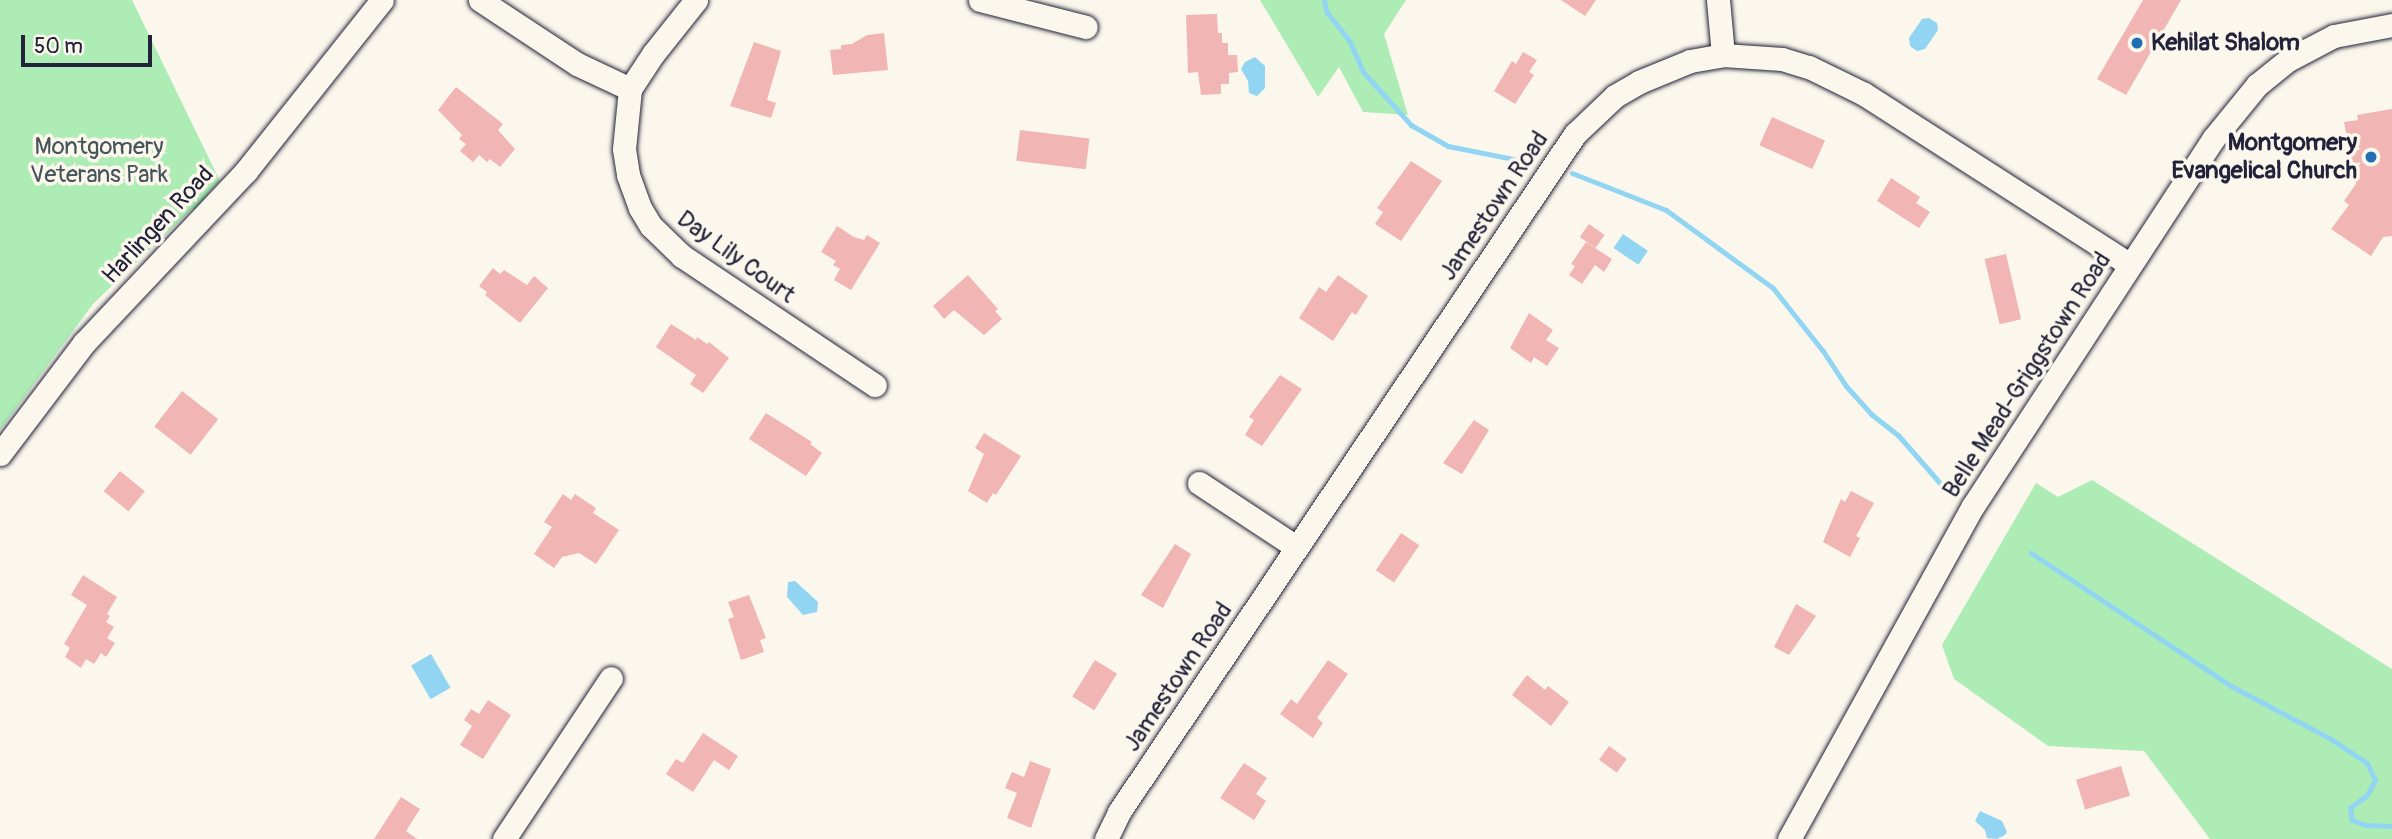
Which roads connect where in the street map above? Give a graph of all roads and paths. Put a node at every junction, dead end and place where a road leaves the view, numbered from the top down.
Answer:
1 (382, 0) edge
2 (480, 0) edge
3 (696, 0) edge
4 (979, 0) edge
5 (1718, 0) edge
6 (2392, 25) edge
7 (1086, 27) dead end
8 (1723, 55) junction
9 (629, 89) junction
10 (2130, 265) junction
11 (875, 386) dead end
12 (0, 454) edge
13 (1199, 483) dead end
14 (1296, 547) junction
15 (611, 678) dead end
16 (503, 839) edge
17 (1106, 839) edge
18 (1789, 839) edge

1 - 12 street, Harlingen Road
2 - 9 street
3 - 9 street
4 - 7 street
5 - 8 street
6 - 10 street, Belle Mead-Griggstown Road
8 - 10 street, Jamestown Road
8 - 14 street, Jamestown Road
9 - 11 street, Day Lily Court
10 - 18 street, Belle Mead-Griggstown Road
13 - 14 street
14 - 17 street, Jamestown Road
15 - 16 street

